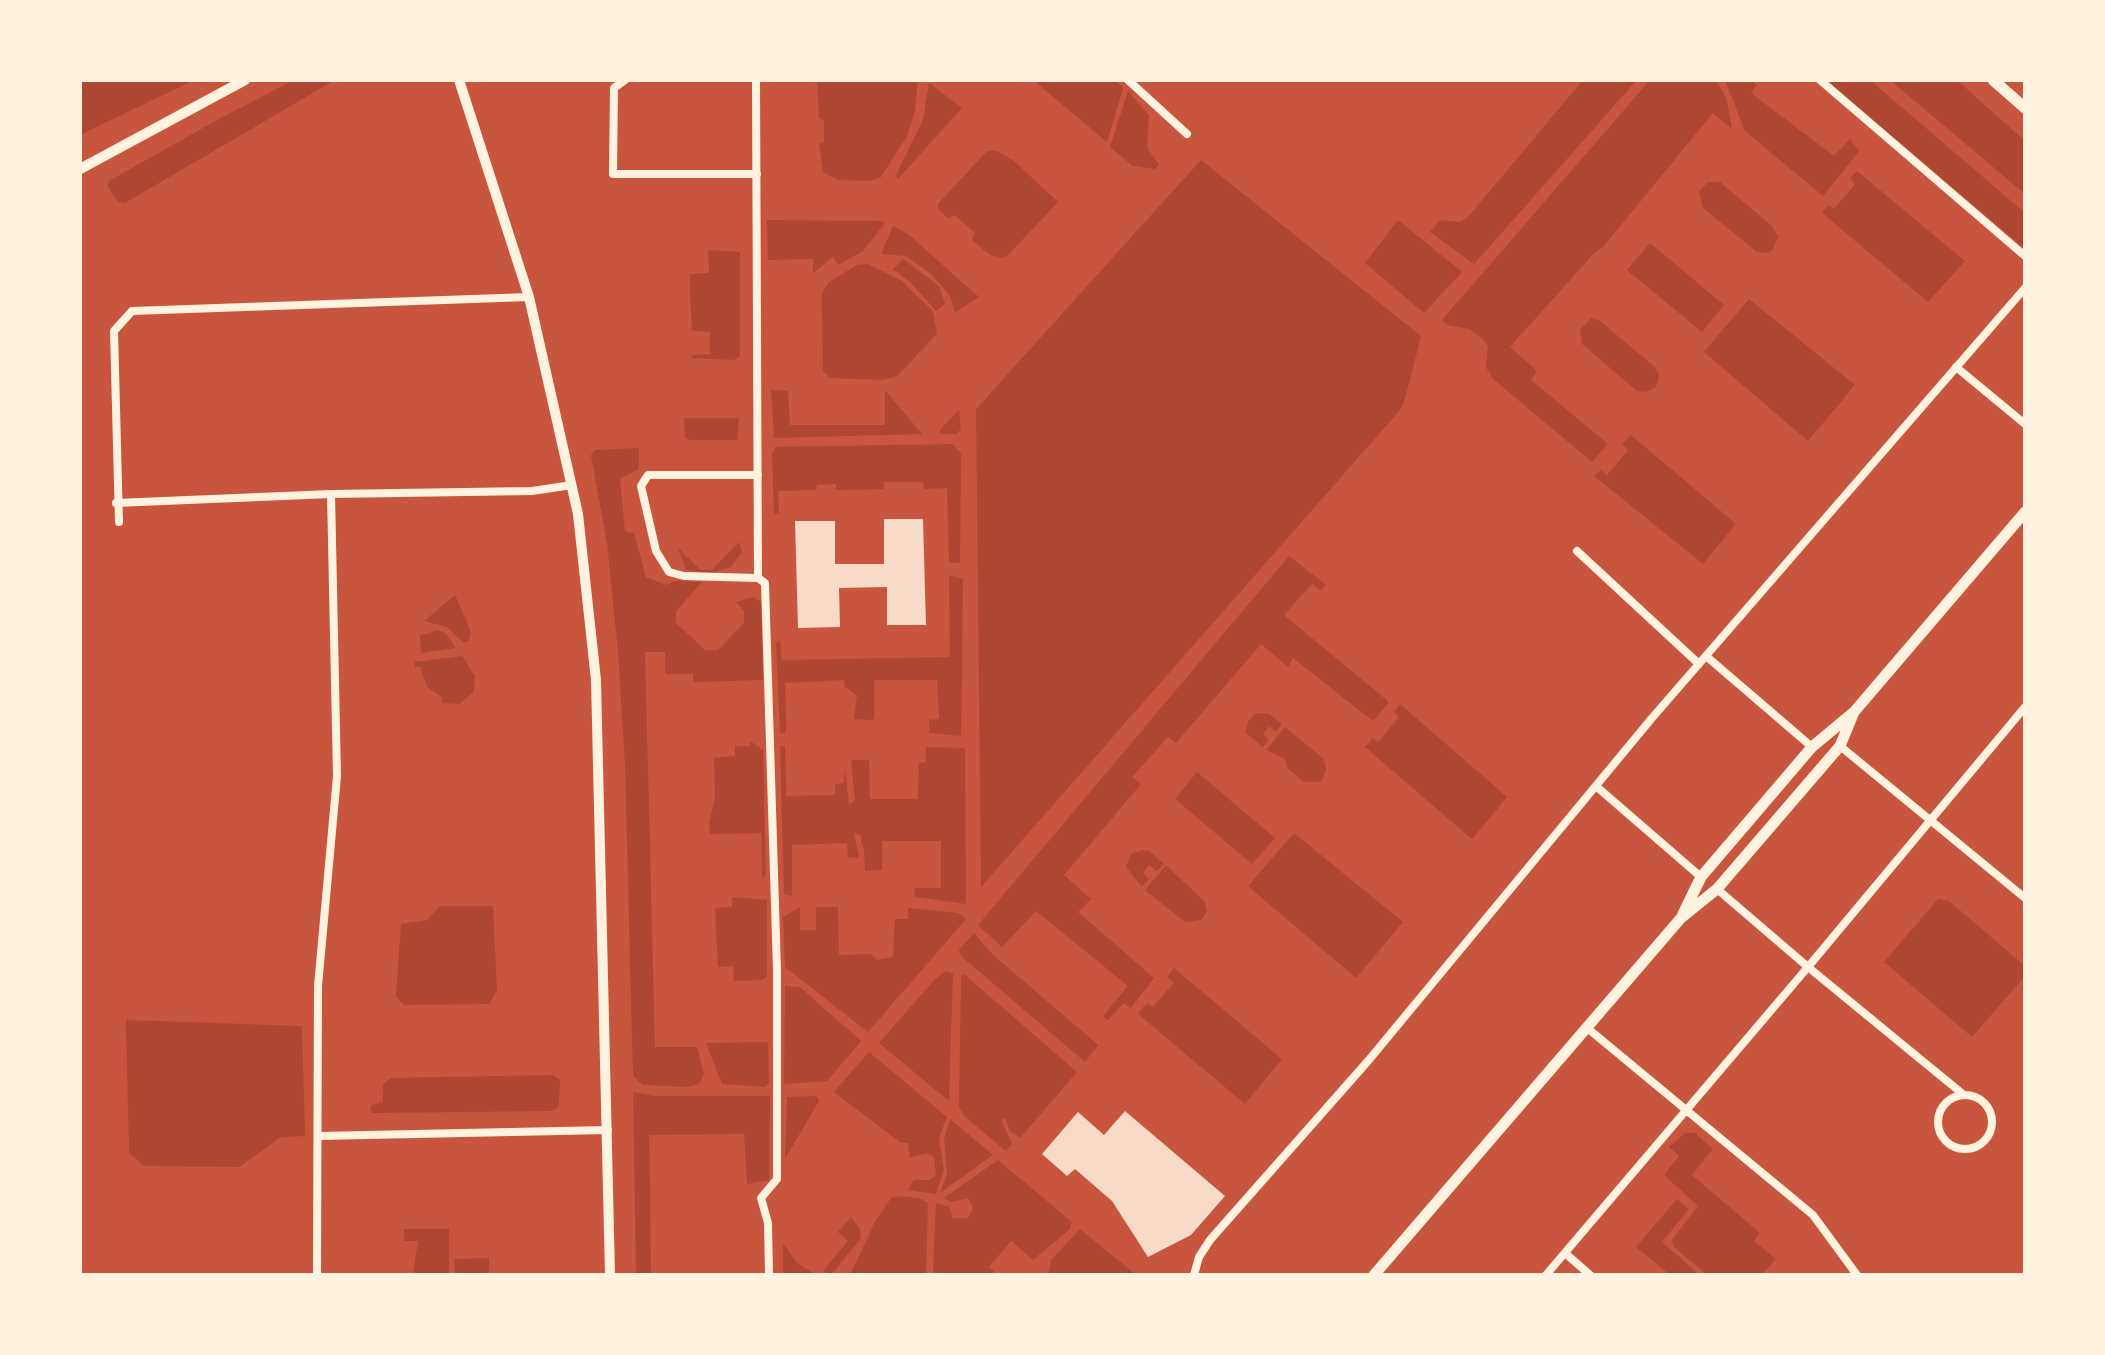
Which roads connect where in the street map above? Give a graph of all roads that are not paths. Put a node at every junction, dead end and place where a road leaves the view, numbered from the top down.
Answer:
1 (245, 80) edge
2 (459, 80) edge
3 (625, 80) edge
4 (756, 80) edge
5 (1128, 80) edge
6 (1820, 80) edge
7 (1993, 80) edge
8 (2025, 108) edge
9 (1187, 134) dead end
10 (80, 169) edge
11 (757, 174) junction
12 (2025, 256) edge
13 (2025, 288) edge
14 (529, 297) junction
15 (1956, 367) junction
16 (2025, 424) edge
17 (758, 475) junction
18 (572, 485) junction
19 (331, 494) junction
20 (116, 503) junction
21 (2025, 512) edge
22 (119, 522) dead end
23 (1577, 551) dead end
24 (758, 578) junction
25 (1706, 656) junction
26 (1699, 664) junction
27 (2025, 707) edge
28 (1854, 712) junction
29 (1840, 746) junction
30 (1812, 747) junction
31 (1597, 787) junction
32 (1930, 820) junction
33 (1701, 877) junction
34 (1717, 889) junction
35 (2025, 898) edge
36 (1681, 918) junction
37 (1808, 967) junction
38 (1586, 1027) junction
39 (1964, 1095) junction
40 (1685, 1109) junction
41 (608, 1130) junction
42 (318, 1136) junction
43 (1565, 1253) junction
44 (317, 1275) edge
45 (610, 1275) edge
46 (769, 1275) edge
47 (1194, 1275) edge
48 (1374, 1275) edge
49 (1546, 1275) edge
50 (1590, 1275) edge
51 (1857, 1275) edge

1 - 10 street
2 - 14 street
3 - 11 street
4 - 11 street
5 - 9 street
6 - 12 street
7 - 8 main road
11 - 17 street
13 - 15 street
14 - 18 street
14 - 20 street
15 - 16 street
15 - 25 street
17 - 24 street
17 - 24 street
18 - 19 street
18 - 41 street
19 - 20 street
19 - 42 street
20 - 22 street
21 - 28 main road
23 - 26 street
24 - 46 street
25 - 26 street
25 - 30 street
26 - 31 street
27 - 32 street
28 - 29 main road
28 - 30 main road
29 - 32 street
29 - 34 main road
30 - 33 main road
31 - 33 street
31 - 47 street
32 - 35 street
32 - 37 street
33 - 36 main road
34 - 36 main road
34 - 37 street
36 - 38 main road
37 - 39 street
37 - 40 street
38 - 40 street
38 - 48 main road
39 - 39 street
40 - 43 street
40 - 51 street
41 - 42 street
41 - 45 street
42 - 44 street
43 - 49 street
43 - 50 street

